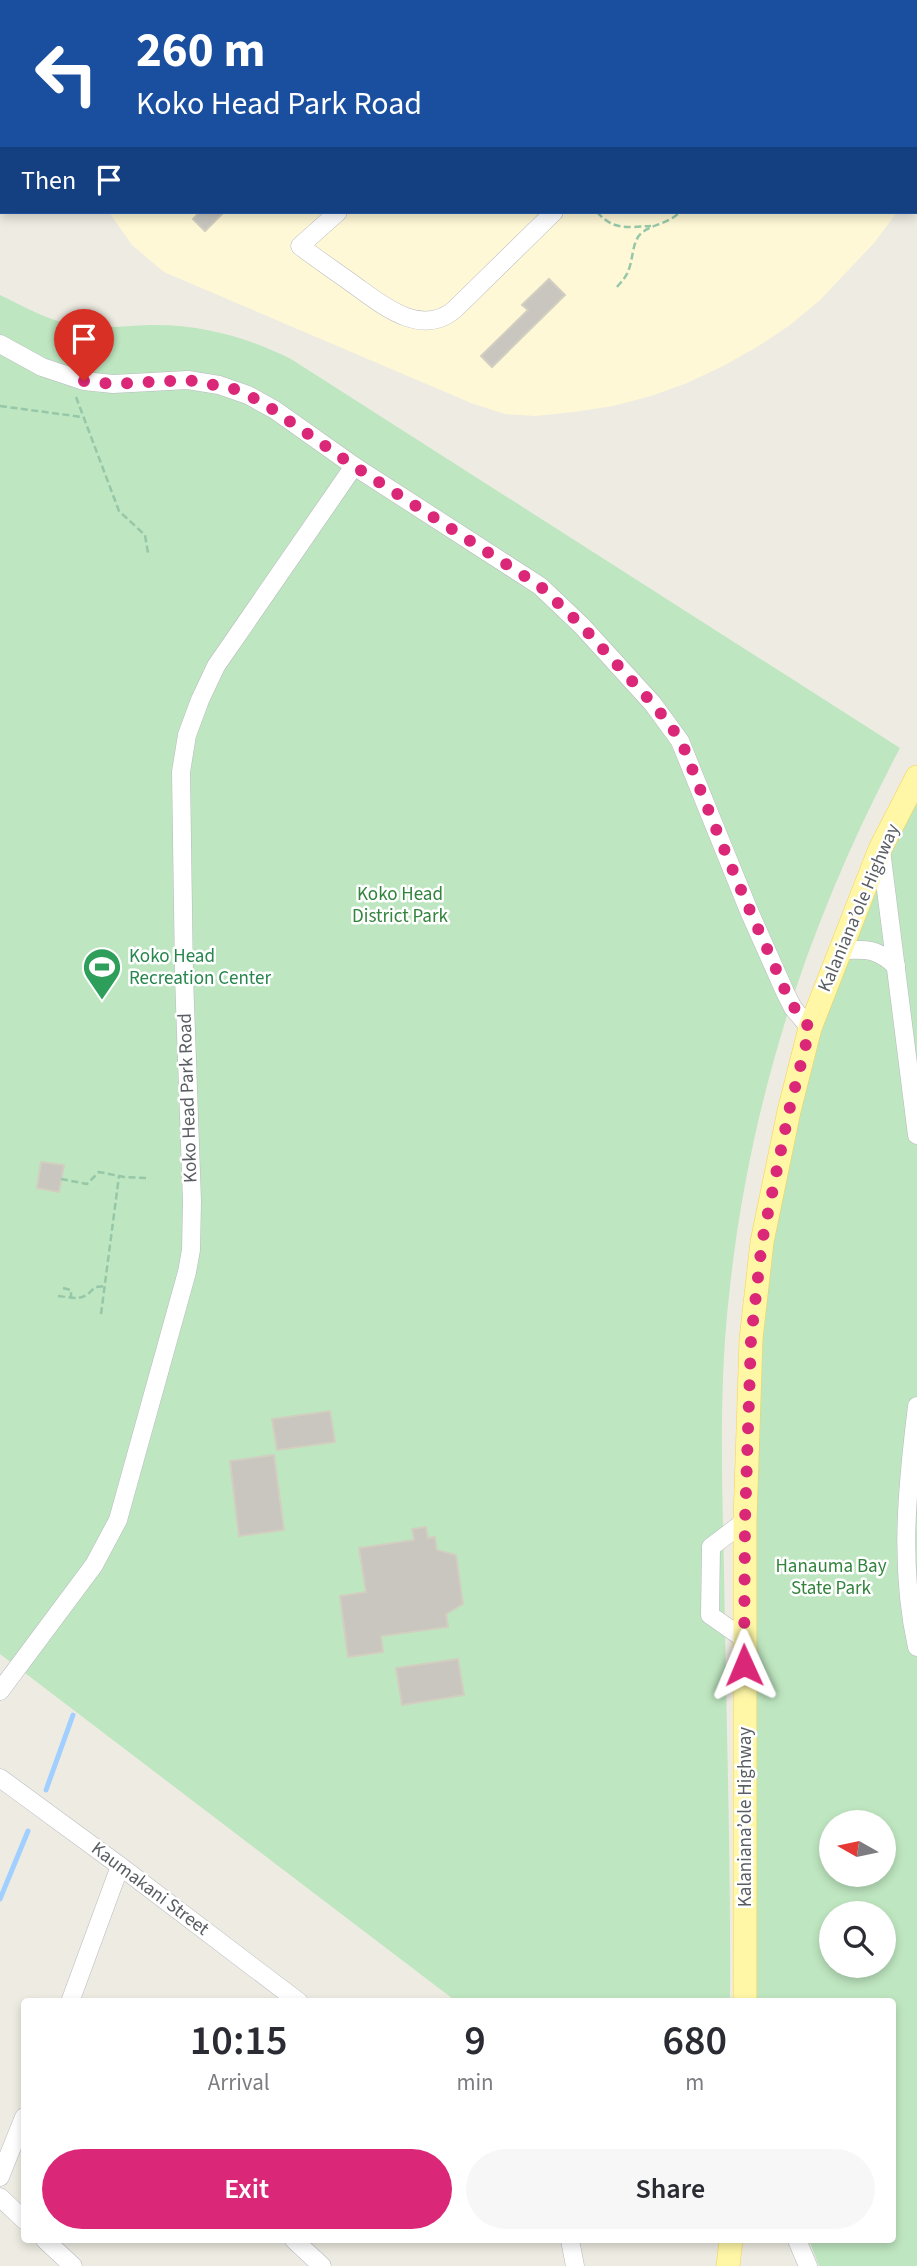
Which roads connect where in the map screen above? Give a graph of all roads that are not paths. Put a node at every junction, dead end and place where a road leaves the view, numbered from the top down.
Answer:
1 (336, 214) edge
2 (552, 214) edge
3 (0, 344) edge
4 (354, 466) junction
5 (917, 778) edge
6 (880, 849) junction
7 (840, 950) junction
8 (895, 966) junction
9 (810, 1028) junction
10 (917, 1135) edge
11 (917, 1406) edge
12 (745, 1521) junction
13 (744, 1639) junction
14 (917, 1647) edge
15 (0, 1691) edge
16 (0, 1779) edge
17 (120, 1866) junction
18 (71, 1998) edge
19 (294, 1998) edge
20 (745, 1998) edge
21 (21, 2124) edge
22 (0, 2177) edge
23 (0, 2197) edge
24 (21, 2217) edge
25 (49, 2243) edge
26 (297, 2243) edge
27 (571, 2243) edge
28 (731, 2243) edge
29 (798, 2243) edge
30 (73, 2266) edge
31 (322, 2266) edge
32 (575, 2266) edge
33 (728, 2266) edge
34 (808, 2266) edge

1 - 2 street
3 - 4 street
4 - 9 street
4 - 15 street, Koko Head Park Road
5 - 6 main road, Kalaniana’ole Highway
6 - 7 main road, Kalaniana’ole Highway
6 - 8 street
7 - 8 street
7 - 9 main road, Kalaniana’ole Highway
8 - 10 street
9 - 12 main road, Kalaniana’ole Highway
11 - 14 street
12 - 13 main road, Kalaniana’ole Highway
12 - 13 street
13 - 20 main road, Kalaniana’ole Highway
16 - 17 street, Kaumakani Street
17 - 18 street
17 - 19 street, Kaumakani Street
21 - 22 street
23 - 24 street
25 - 30 street
26 - 31 street
27 - 32 street
28 - 33 main road
29 - 34 street

